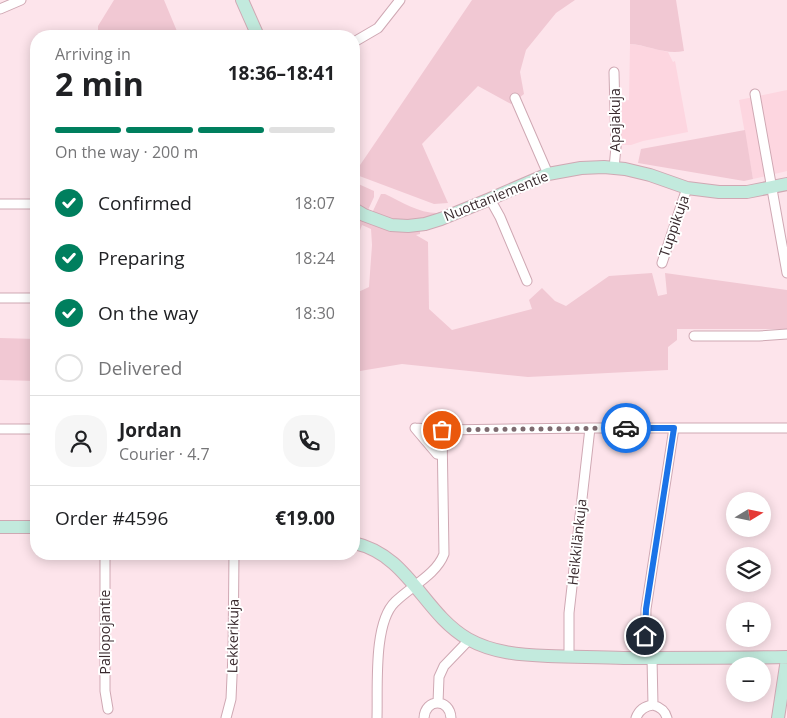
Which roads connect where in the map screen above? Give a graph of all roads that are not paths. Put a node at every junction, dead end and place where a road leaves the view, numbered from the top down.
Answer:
1 (21, 0) edge
2 (242, 0) edge
3 (400, 0) edge
4 (0, 9) edge
5 (255, 30) edge
6 (360, 38) edge
7 (614, 72) dead end
8 (755, 94) dead end
9 (515, 98) dead end
10 (614, 168) junction
11 (548, 174) junction
12 (787, 184) edge
13 (772, 187) junction
14 (687, 188) junction
15 (490, 199) junction
16 (0, 204) edge
17 (30, 204) edge
18 (360, 213) edge
19 (662, 263) dead end
20 (787, 273) edge
21 (527, 281) dead end
22 (0, 298) edge
23 (30, 298) edge
24 (787, 334) edge
25 (694, 336) dead end
26 (0, 428) edge
27 (590, 428) junction
28 (674, 428) junction
29 (787, 428) edge
30 (30, 429) edge
31 (442, 430) junction
32 (442, 454) junction
33 (0, 527) edge
34 (30, 527) edge
35 (360, 545) edge
36 (105, 560) edge
37 (234, 560) edge
38 (415, 586) junction
39 (469, 640) junction
40 (569, 657) junction
41 (648, 658) junction
42 (787, 658) edge
43 (438, 703) junction
44 (653, 705) junction
45 (108, 709) dead end
46 (226, 718) edge
47 (377, 718) edge
48 (424, 718) edge
49 (452, 718) edge
50 (636, 718) edge
51 (667, 718) edge
52 (778, 718) edge

1 - 4 street
2 - 5 street
3 - 6 street
7 - 10 street, Apajakuja
8 - 13 street
9 - 11 street
10 - 11 street, Nuottaniementie
10 - 14 street, Nuottaniementie
11 - 15 street, Nuottaniementie
12 - 13 street, Nuottaniementie
13 - 14 street, Nuottaniementie
13 - 20 street
14 - 19 street, Tuppikuja
15 - 18 street, Nuottaniementie
15 - 21 street
16 - 17 street
22 - 23 street
24 - 25 street
26 - 30 street
27 - 28 street
27 - 31 street
27 - 40 street, Heikkilänkuja
28 - 29 street
28 - 41 street
31 - 32 street
31 - 32 street
32 - 38 street
33 - 34 street
35 - 38 street
36 - 45 street, Pallopojantie
37 - 46 street, Lekkerikuja
38 - 39 street
38 - 47 street
39 - 40 street
39 - 43 street
40 - 41 street
41 - 42 street
41 - 44 street
42 - 52 street
43 - 48 street
43 - 49 street
44 - 50 street
44 - 51 street

